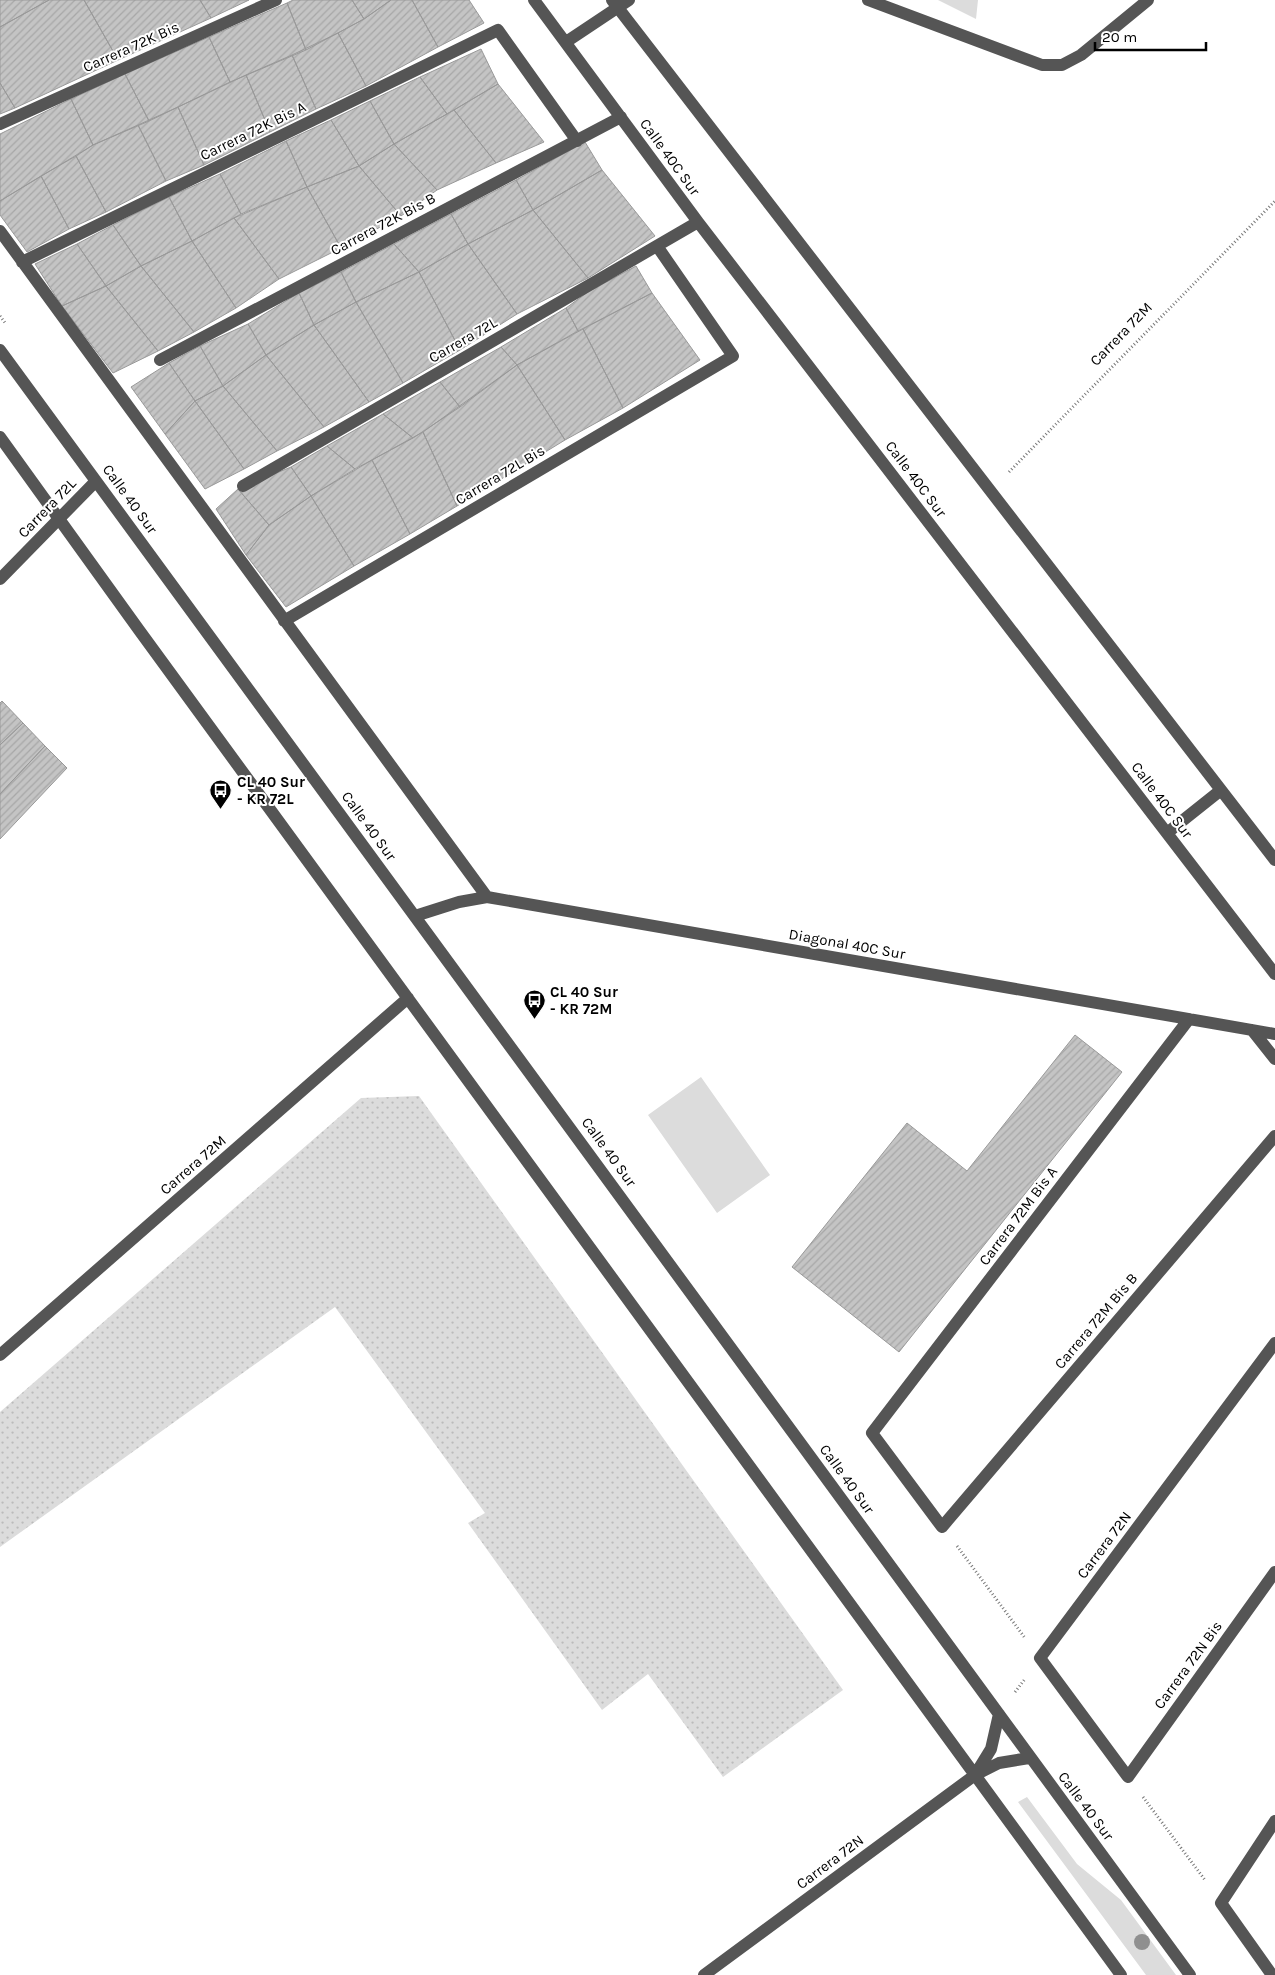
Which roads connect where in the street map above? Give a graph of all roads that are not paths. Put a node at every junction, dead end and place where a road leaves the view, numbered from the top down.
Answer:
1 (276, 0) edge
2 (534, 0) edge
3 (629, 0) edge
4 (868, 0) edge
5 (1148, 0) edge
6 (615, 4) edge
7 (566, 42) junction
8 (621, 117) junction
9 (0, 124) edge
10 (577, 140) junction
11 (698, 222) junction
12 (0, 231) edge
13 (657, 246) junction
14 (22, 262) junction
15 (0, 350) edge
16 (160, 360) dead end
17 (0, 437) edge
18 (96, 481) junction
19 (243, 486) dead end
20 (58, 520) junction
21 (0, 579) edge
22 (284, 622) junction
23 (1221, 790) junction
24 (1167, 833) junction
25 (1275, 860) edge
26 (487, 897) junction
27 (415, 916) junction
28 (1275, 974) edge
29 (408, 998) junction
30 (1189, 1020) junction
31 (1252, 1030) junction
32 (1275, 1034) edge
33 (1275, 1059) edge
34 (1275, 1136) edge
35 (1275, 1344) edge
36 (0, 1355) edge
37 (942, 1527) joint
38 (1275, 1572) edge
39 (999, 1714) junction
40 (1029, 1758) junction
41 (975, 1774) junction
42 (1128, 1777) joint
43 (1275, 1821) edge
44 (704, 1975) edge
45 (1121, 1975) edge
46 (1190, 1975) edge
47 (1272, 1975) edge

1 - 9 street, Carrera 72K Bis
2 - 7 street, Calle 40C Sur
3 - 6 street
4 - 5 street
6 - 7 street
6 - 23 street
7 - 8 street, Calle 40C Sur
8 - 10 street, Carrera 72K Bis B
8 - 11 street, Calle 40C Sur
10 - 14 street, Carrera 72K Bis A
10 - 16 street, Carrera 72K Bis B
11 - 13 street, Carrera 72L
11 - 24 street, Calle 40C Sur
12 - 14 street
13 - 19 street, Carrera 72L
13 - 22 street, Carrera 72L Bis
14 - 22 street
15 - 18 street, Calle 40 Sur
17 - 20 street
18 - 20 street, Carrera 72L
18 - 27 street, Calle 40 Sur
20 - 21 street, Carrera 72L
20 - 29 street
22 - 26 street
23 - 24 street
23 - 25 street
24 - 28 street, Calle 40C Sur
26 - 27 street, Diagonal 40C Sur
26 - 30 street, Diagonal 40C Sur
27 - 39 street, Calle 40 Sur
29 - 36 street, Carrera 72M
29 - 41 street
30 - 31 street, Diagonal 40C Sur
30 - 37 street, Carrera 72M Bis A
31 - 32 street, Diagonal 40C Sur
31 - 33 street
34 - 37 street, Carrera 72M Bis B
35 - 42 street, Carrera 72N
38 - 42 street, Carrera 72N Bis
39 - 40 street, Calle 40 Sur
39 - 41 street, Carrera 72N
40 - 41 street, Carrera 72N
40 - 46 street, Calle 40 Sur
41 - 44 street, Carrera 72N
41 - 45 street
43 - 47 street

